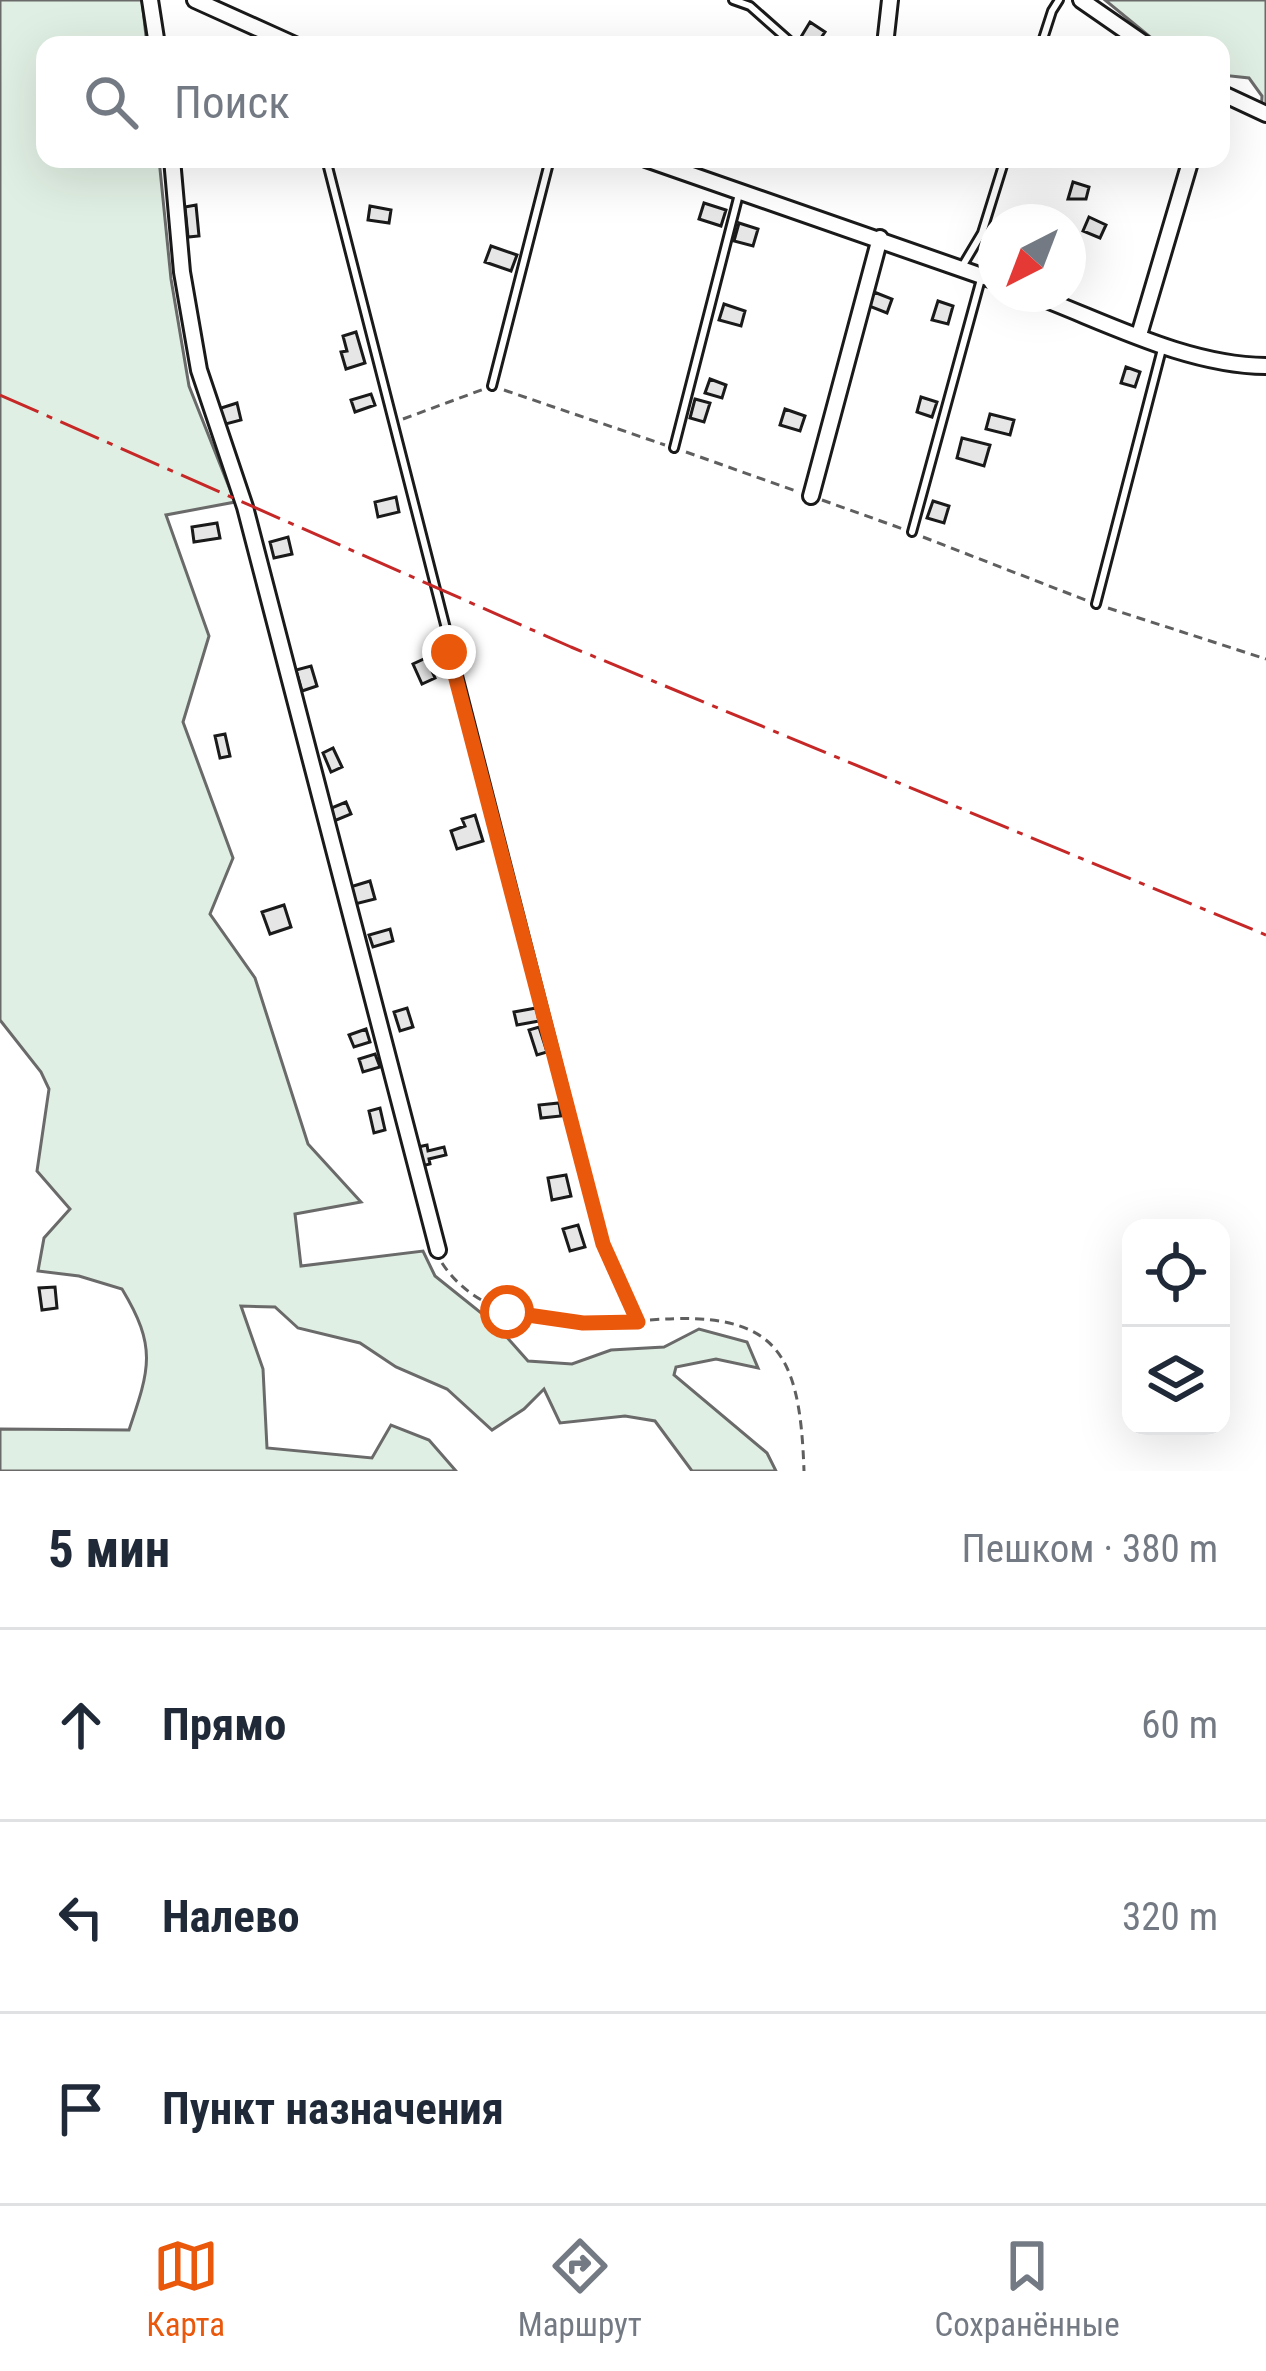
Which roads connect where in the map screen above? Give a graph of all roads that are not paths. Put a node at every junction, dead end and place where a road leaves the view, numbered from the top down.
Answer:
1 (150, 0) edge
2 (195, 0) edge
3 (733, 0) edge
4 (890, 0) edge
5 (1059, 0) edge
6 (1081, 0) edge
7 (156, 36) edge
8 (275, 36) edge
9 (784, 36) edge
10 (886, 36) edge
11 (1044, 36) edge
12 (1133, 36) edge
13 (1230, 97) edge
14 (1266, 114) edge
15 (173, 168) edge
16 (328, 168) edge
17 (548, 168) edge
18 (672, 168) edge
19 (1002, 168) edge
20 (1188, 168) edge
21 (740, 191) junction
22 (880, 238) junction
23 (962, 268) junction
24 (978, 274) edge
25 (979, 312) edge
26 (1078, 312) edge
27 (1139, 335) junction
28 (1163, 345) junction
29 (1266, 366) edge
30 (492, 386) road end
31 (674, 448) road end
32 (811, 496) road end
33 (912, 532) road end
34 (1096, 604) road end
35 (438, 1250) road end
36 (638, 1322) road end

1 - 7 street
2 - 8 street
3 - 9 lane
4 - 10 street
5 - 11 lane
6 - 12 street
13 - 14 street
15 - 35 street
16 - 36 lane
17 - 30 lane
18 - 21 street
19 - 23 lane
20 - 27 street
21 - 22 street
21 - 31 lane
22 - 23 street
22 - 32 street
23 - 24 street
25 - 33 lane
26 - 27 street
27 - 28 street
28 - 29 street
28 - 34 lane

